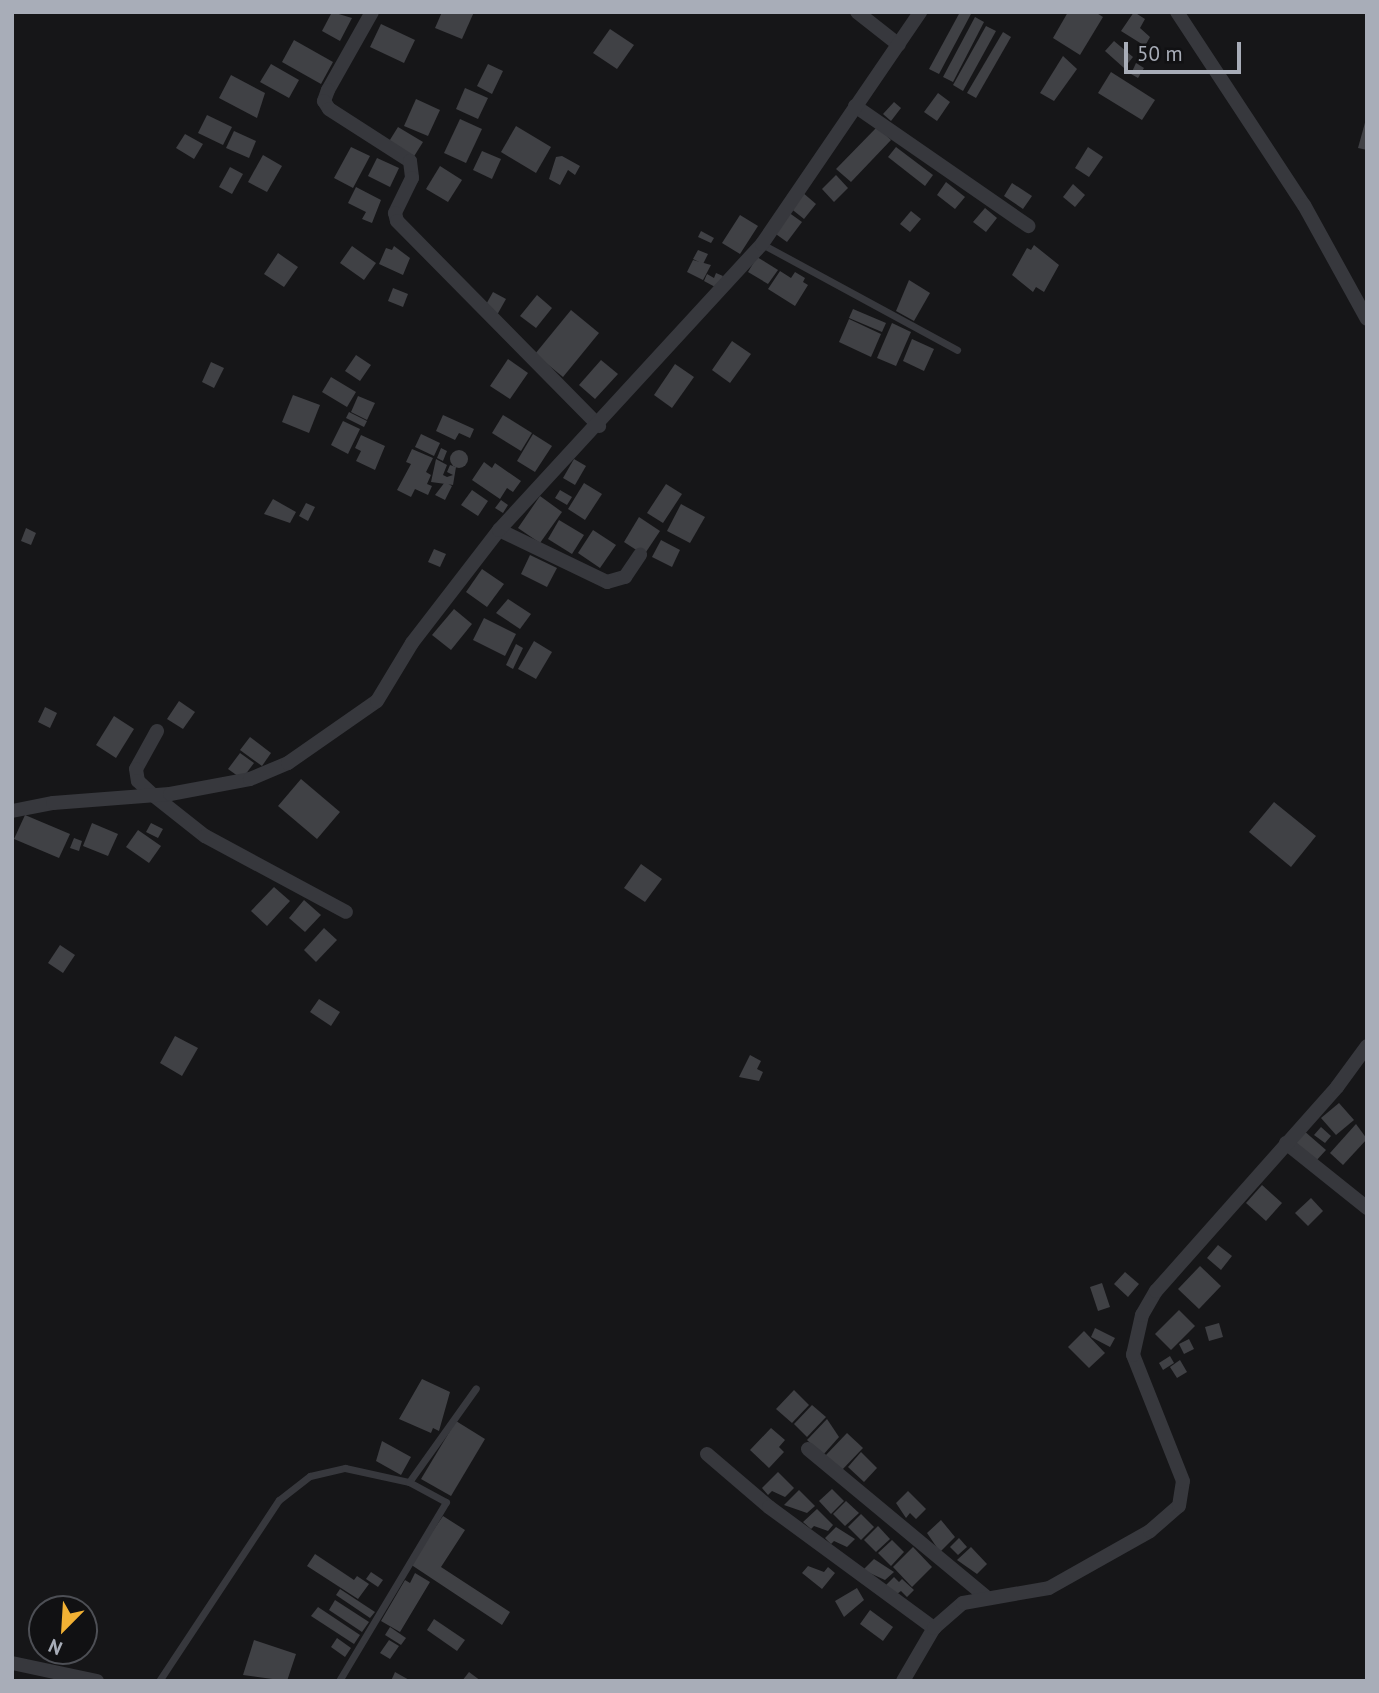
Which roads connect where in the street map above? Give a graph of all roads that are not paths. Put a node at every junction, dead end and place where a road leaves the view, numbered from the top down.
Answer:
1 (372, 12) edge
2 (857, 12) edge
3 (920, 12) edge
4 (1177, 12) edge
5 (899, 45) junction
6 (855, 106) junction
7 (1027, 226) dead end
8 (762, 244) junction
9 (1367, 319) edge
10 (957, 350) dead end
11 (599, 426) junction
12 (499, 530) junction
13 (640, 555) dead end
14 (157, 731) dead end
15 (153, 795) junction
16 (12, 811) edge
17 (346, 912) dead end
18 (1367, 1046) edge
19 (1286, 1143) junction
20 (1367, 1208) edge
21 (476, 1388) dead end
22 (808, 1449) dead end
23 (707, 1454) dead end
24 (409, 1482) junction
25 (985, 1597) junction
26 (934, 1628) junction
27 (12, 1663) edge
28 (97, 1681) edge
29 (159, 1681) edge
30 (339, 1681) edge
31 (903, 1681) edge

1 - 11 street
2 - 5 street
3 - 5 street
4 - 9 street
5 - 6 street
6 - 7 street
6 - 8 street
8 - 10 lane
8 - 11 street
11 - 12 street
12 - 13 street
12 - 15 street
14 - 15 street
15 - 16 street
15 - 17 street
18 - 19 street
19 - 20 street
19 - 25 street
21 - 24 lane
22 - 25 street
23 - 26 street
24 - 29 lane
24 - 30 lane
25 - 26 street
26 - 31 street
27 - 28 street

